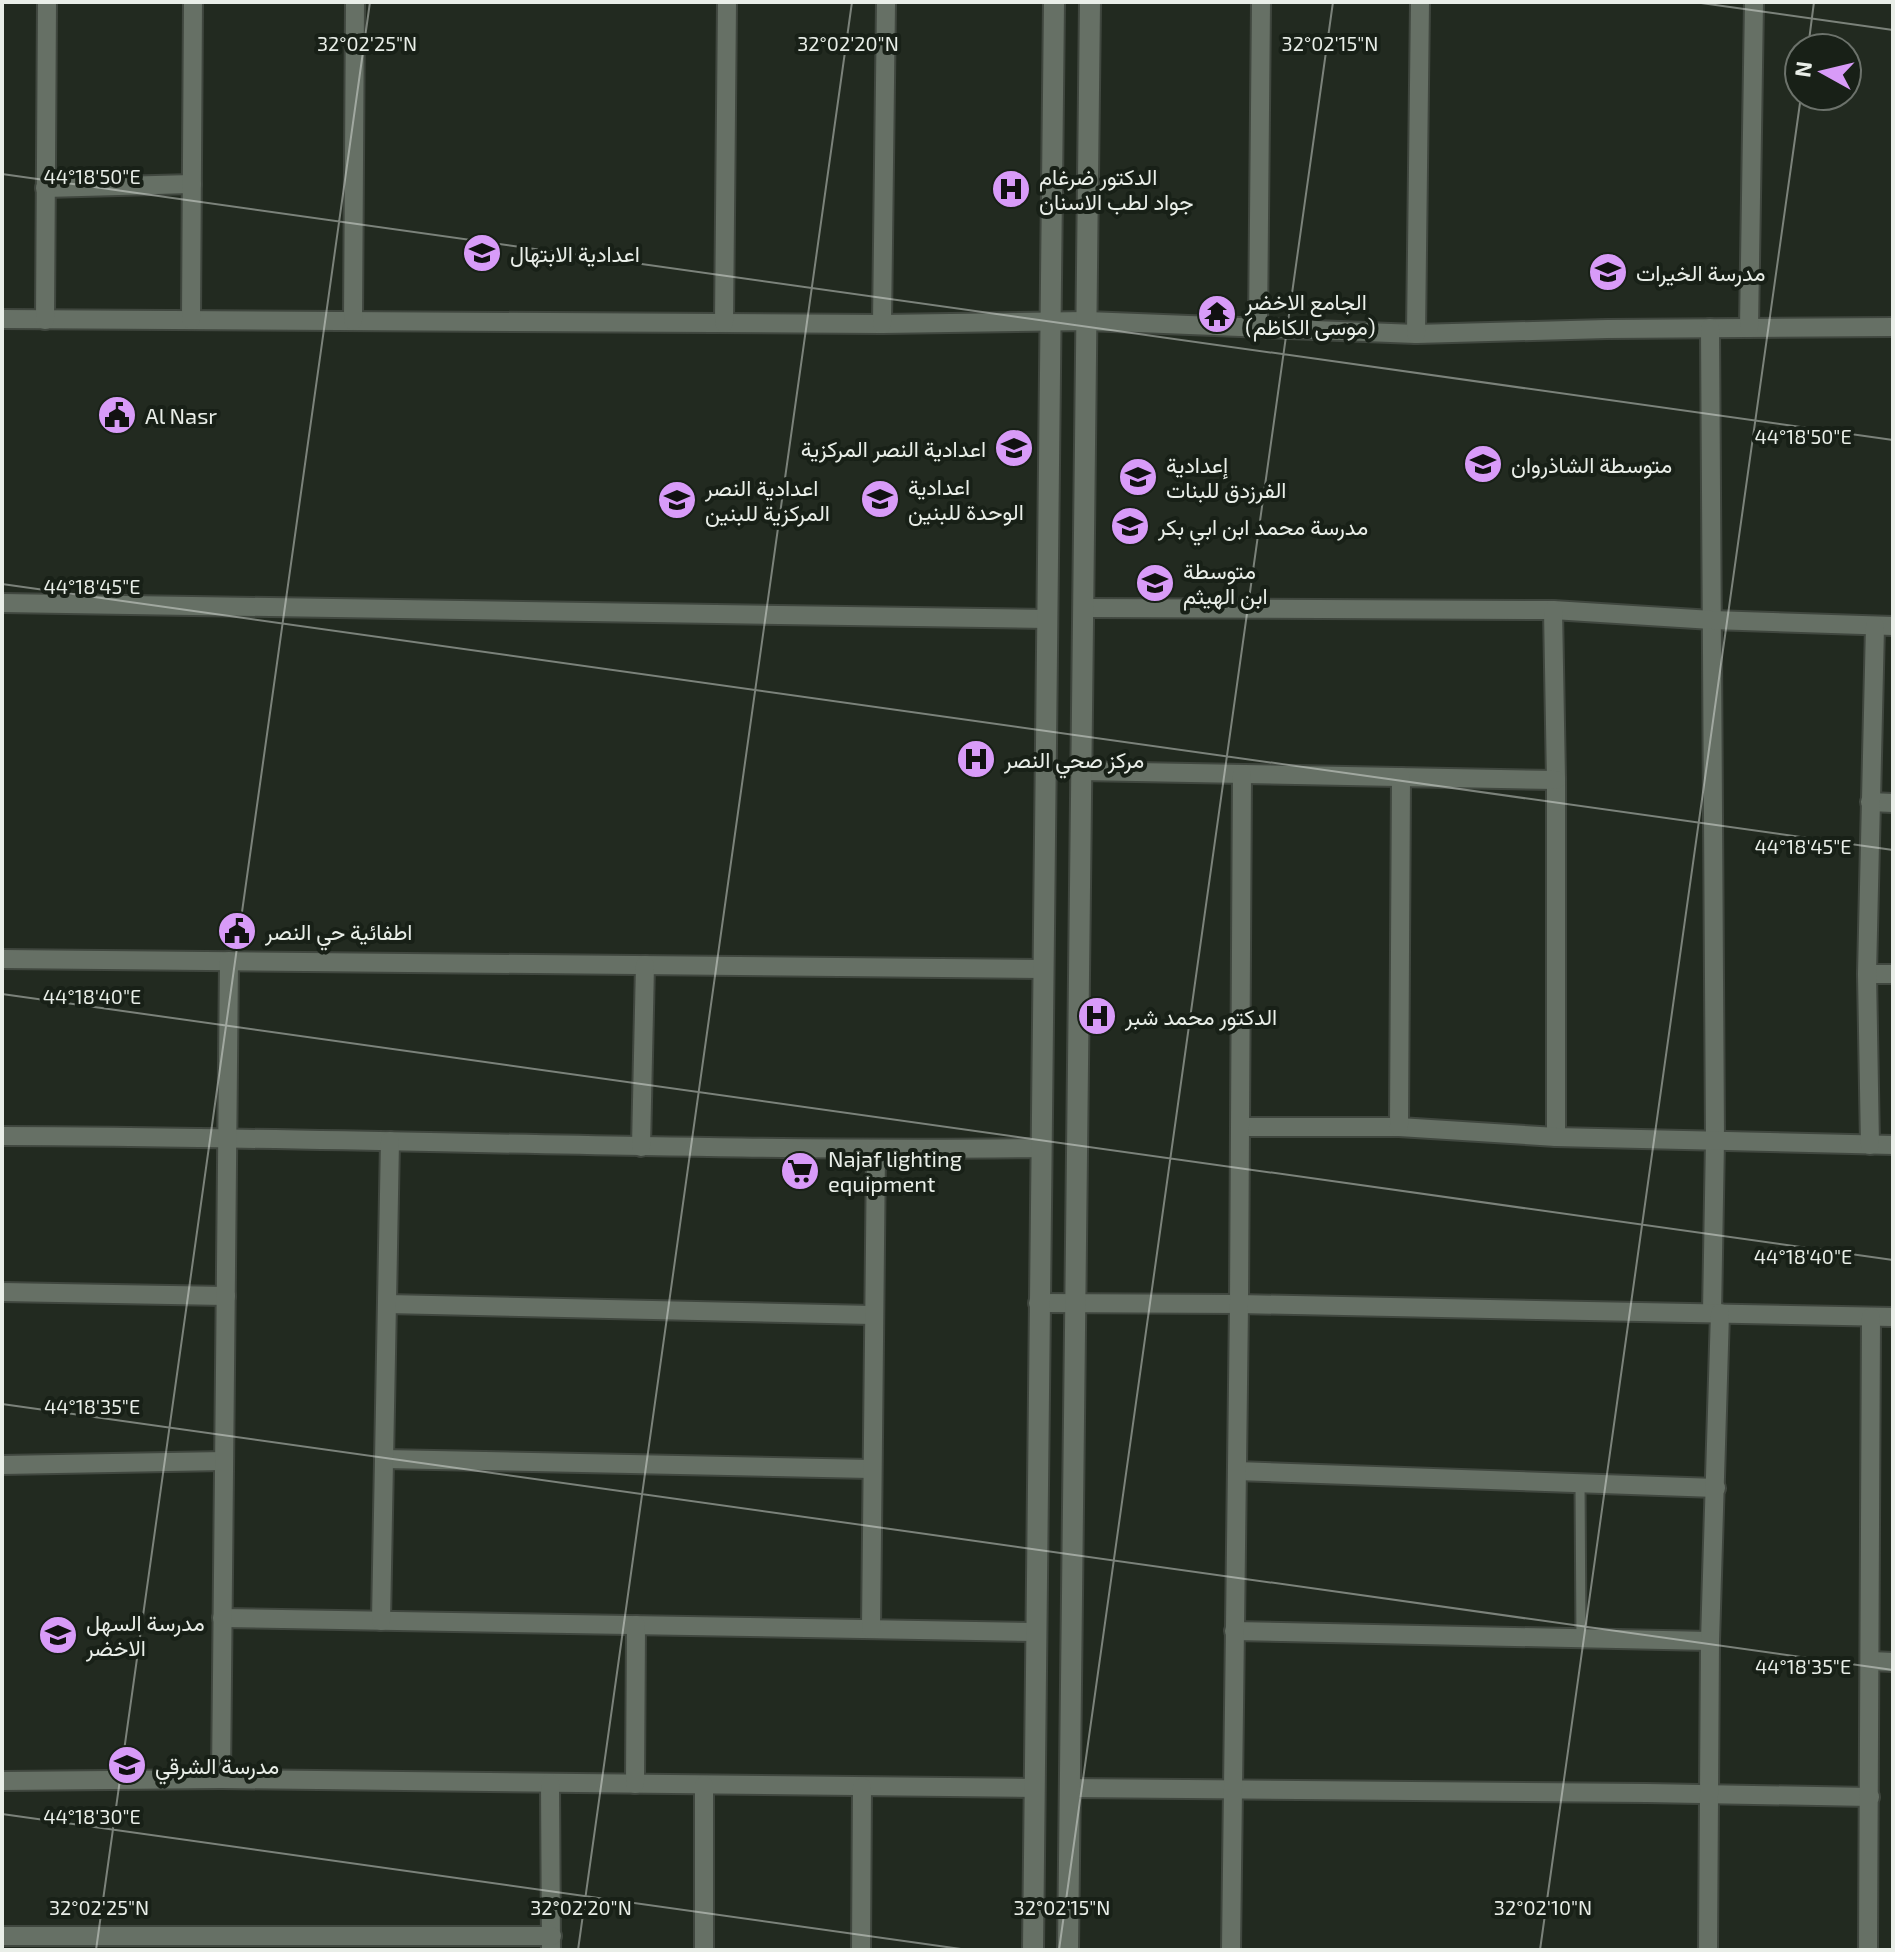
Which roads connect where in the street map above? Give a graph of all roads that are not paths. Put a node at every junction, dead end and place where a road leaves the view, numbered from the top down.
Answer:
1 (47, 2) edge
2 (193, 2) edge
3 (355, 2) edge
4 (727, 2) edge
5 (886, 2) edge
6 (1054, 2) edge
7 (1090, 2) edge
8 (1261, 2) edge
9 (1420, 2) edge
10 (1754, 2) edge
11 (192, 184) junction
12 (45, 188) junction
13 (1051, 274) junction
14 (1087, 275) junction
15 (2, 319) edge
16 (45, 320) junction
17 (191, 320) junction
18 (353, 321) junction
19 (1087, 321) junction
20 (724, 323) junction
21 (1050, 323) junction
22 (882, 324) junction
23 (1893, 327) edge
24 (1258, 328) junction
25 (1710, 328) junction
26 (1749, 328) junction
27 (1416, 334) junction
28 (1050, 375) junction
29 (1087, 376) junction
30 (2, 603) edge
31 (1083, 608) junction
32 (1553, 610) junction
33 (1047, 619) junction
34 (1712, 620) junction
35 (1884, 626) edge
36 (1081, 771) junction
37 (1242, 774) junction
38 (1401, 777) junction
39 (1556, 780) junction
40 (1870, 802) junction
41 (1893, 803) edge
42 (2, 959) edge
43 (229, 961) junction
44 (645, 965) junction
45 (1042, 969) junction
46 (1867, 974) junction
47 (1893, 974) edge
48 (1240, 1127) junction
49 (1399, 1127) junction
50 (2, 1136) edge
51 (227, 1137) junction
52 (1556, 1137) junction
53 (1715, 1140) junction
54 (390, 1141) junction
55 (1870, 1145) junction
56 (1893, 1145) edge
57 (641, 1147) junction
58 (1040, 1148) junction
59 (876, 1150) junction
60 (1075, 1247) junction
61 (1039, 1250) junction
62 (2, 1292) edge
63 (226, 1296) junction
64 (1038, 1303) junction
65 (387, 1304) junction
66 (1074, 1304) junction
67 (1239, 1304) junction
68 (1716, 1313) junction
69 (872, 1315) junction
70 (1871, 1317) junction
71 (1893, 1317) edge
72 (1038, 1336) junction
73 (1074, 1340) junction
74 (384, 1459) junction
75 (224, 1461) junction
76 (2, 1465) edge
77 (871, 1469) junction
78 (1237, 1471) junction
79 (1580, 1483) junction
80 (1716, 1488) junction
81 (222, 1618) junction
82 (381, 1621) junction
83 (636, 1625) junction
84 (871, 1629) junction
85 (1234, 1631) junction
86 (1035, 1632) junction
87 (1581, 1638) junction
88 (1710, 1641) junction
89 (1871, 1661) junction
90 (1893, 1662) edge
91 (221, 1779) junction
92 (2, 1781) edge
93 (550, 1783) junction
94 (635, 1784) junction
95 (704, 1785) junction
96 (862, 1787) junction
97 (1034, 1788) junction
98 (1070, 1788) junction
99 (1232, 1790) junction
100 (1709, 1795) junction
101 (1870, 1797) junction
102 (2, 1936) edge
103 (393, 1943) edge
104 (552, 1943) edge
105 (704, 1950) edge
106 (861, 1950) edge
107 (1033, 1950) edge
108 (1068, 1950) edge
109 (1231, 1950) edge
110 (1708, 1950) edge
111 (1868, 1950) edge

1 - 12 street
2 - 11 street
3 - 18 street
4 - 20 street
5 - 22 street
6 - 13 street
7 - 14 street
8 - 24 street
9 - 27 street
10 - 26 street
11 - 12 street
11 - 17 street
12 - 16 street
13 - 14 street
13 - 21 street
14 - 19 street
15 - 16 street
16 - 17 street
17 - 18 street
18 - 20 street
19 - 21 street
19 - 24 street
19 - 29 street
20 - 22 street
21 - 22 street
21 - 28 street
23 - 26 street
24 - 27 street
25 - 26 street
25 - 27 street
25 - 34 street
28 - 29 street
28 - 33 street
29 - 31 street
30 - 33 street
31 - 32 street
31 - 36 street
32 - 34 street
32 - 39 street
33 - 45 street
34 - 35 street
34 - 53 street
35 - 40 street
36 - 37 street
36 - 60 street
37 - 38 street
37 - 48 street
38 - 39 street
38 - 49 street
39 - 52 street
40 - 41 street
40 - 46 street
42 - 43 street
43 - 44 street
43 - 51 street
44 - 45 street
44 - 57 street
45 - 58 street
46 - 47 street
46 - 55 street
48 - 49 street
48 - 67 street
49 - 52 street
50 - 51 street
51 - 54 street
51 - 63 street
52 - 53 street
53 - 55 street
53 - 68 street
54 - 57 street
54 - 65 street
55 - 56 street
57 - 59 street
58 - 59 street
58 - 61 street
59 - 69 street
60 - 61 street
60 - 66 street
61 - 64 street
62 - 63 street
63 - 75 street
64 - 66 street
64 - 72 street
65 - 69 street
65 - 74 street
66 - 67 street
66 - 73 street
67 - 68 street
67 - 78 street
68 - 70 street
68 - 80 street
69 - 77 street
70 - 71 street
70 - 89 street
72 - 73 street
72 - 86 street
73 - 98 street
74 - 77 street
74 - 82 street
75 - 76 street
75 - 81 street
77 - 84 street
78 - 79 street
78 - 85 street
79 - 80 street
79 - 87 lane
80 - 88 street
81 - 82 street
81 - 91 street
82 - 83 street
83 - 84 street
83 - 94 street
84 - 86 street
85 - 87 street
85 - 99 street
86 - 97 street
87 - 88 street
88 - 100 street
89 - 90 street
89 - 101 street
91 - 92 street
91 - 93 street
93 - 94 street
93 - 104 street
94 - 95 street
95 - 96 street
95 - 105 street
96 - 97 street
96 - 106 street
97 - 107 street
98 - 99 street
98 - 108 street
99 - 100 street
99 - 109 street
100 - 101 street
100 - 110 street
101 - 111 street
102 - 103 street
103 - 104 street

